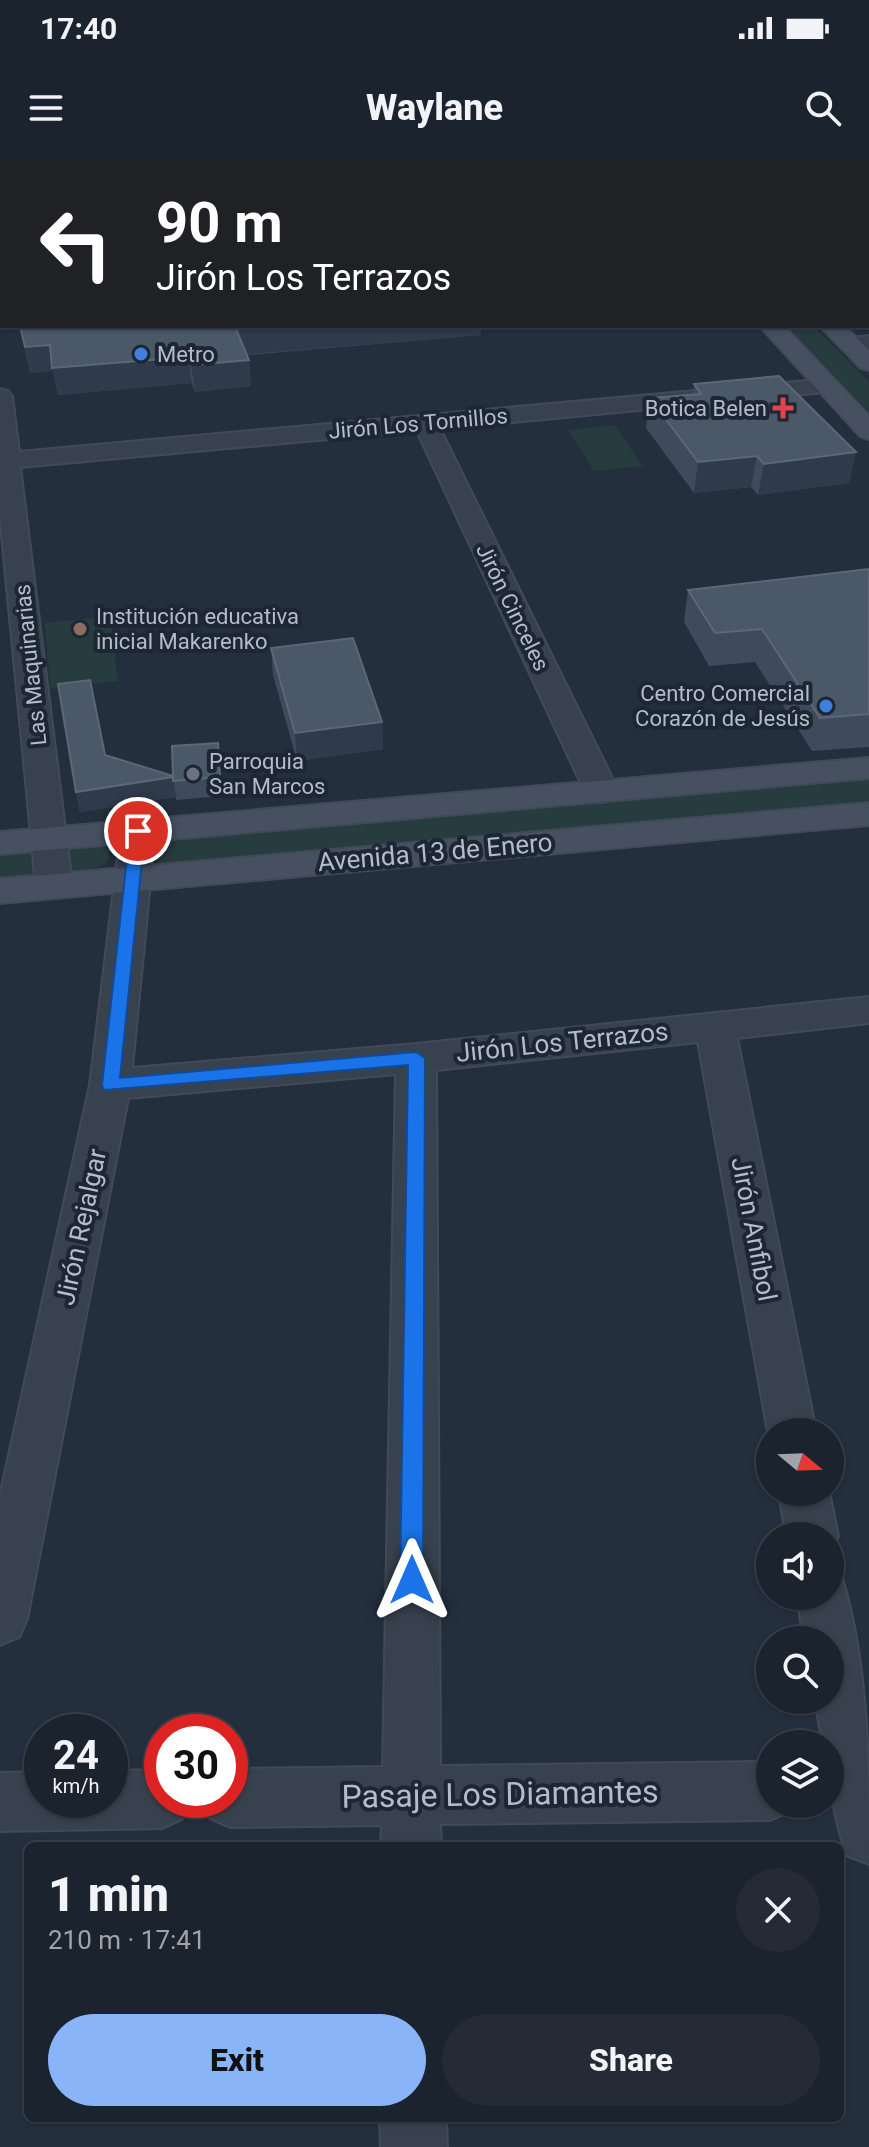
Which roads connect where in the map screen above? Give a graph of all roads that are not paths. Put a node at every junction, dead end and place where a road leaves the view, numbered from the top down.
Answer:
1 (773, 328) edge
2 (834, 328) edge
3 (860, 344) edge
4 (869, 363) edge
5 (828, 386) junction
6 (0, 396) edge
7 (425, 423) junction
8 (869, 431) edge
9 (7, 461) junction
10 (869, 768) edge
11 (602, 792) junction
12 (869, 814) edge
13 (138, 831) junction
14 (49, 839) junction
15 (0, 843) edge
16 (134, 880) junction
17 (54, 885) junction
18 (0, 891) edge
19 (869, 1010) edge
20 (715, 1026) junction
21 (416, 1058) junction
22 (110, 1085) junction
23 (789, 1418) edge
24 (825, 1610) edge
25 (0, 1619) edge
26 (756, 1792) edge
27 (248, 1800) edge
28 (857, 1801) edge
29 (0, 1802) edge
30 (24, 1802) edge
31 (410, 1820) edge
32 (413, 2122) edge
33 (414, 2147) edge

1 - 5 main road
2 - 3 main road
3 - 4 main road
5 - 7 street, Jirón Los Tornillos
5 - 8 main road
6 - 9 street, Las Maquinarias
7 - 9 street, Jirón Los Tornillos
7 - 11 street, Jirón Cinceles
9 - 14 street, Las Maquinarias
10 - 11 main road, Avenida 13 de Enero
11 - 13 main road, Avenida 13 de Enero
12 - 16 main road, Avenida 13 de Enero
13 - 14 main road, Avenida 13 de Enero
13 - 16 street, Jirón Rejalgar
14 - 15 main road, Avenida 13 de Enero
14 - 17 street, Las Maquinarias
16 - 17 main road, Avenida 13 de Enero
16 - 22 street, Jirón Rejalgar
17 - 18 main road, Avenida 13 de Enero
19 - 20 street, Jirón Los Terrazos
20 - 21 street, Jirón Los Terrazos
20 - 23 street, Jirón Anfibol
21 - 22 street, Jirón Los Terrazos
21 - 31 street
22 - 25 street, Jirón Rejalgar
24 - 28 street
26 - 31 street, Pasaje Los Diamantes
27 - 31 street, Pasaje Los Diamantes
29 - 30 street
32 - 33 street

